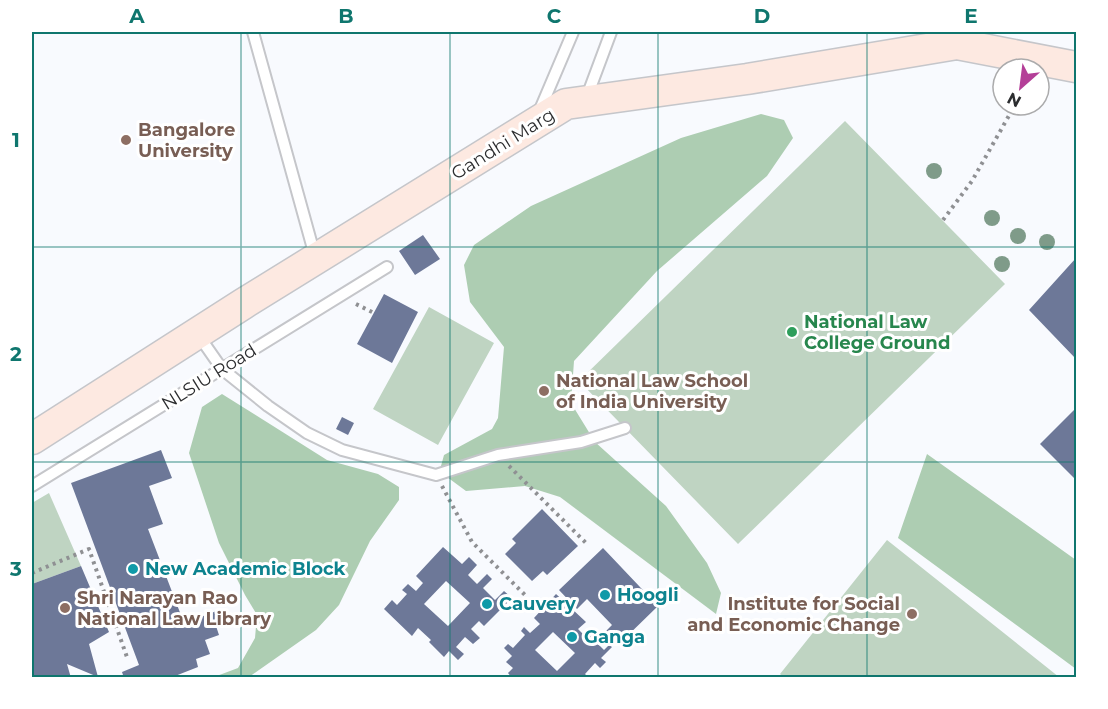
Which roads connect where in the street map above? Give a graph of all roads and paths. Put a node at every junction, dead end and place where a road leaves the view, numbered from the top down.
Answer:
1 (253, 32) edge
2 (573, 32) edge
3 (611, 32) edge
4 (1077, 67) edge
5 (585, 102) junction
6 (1008, 117) edge
7 (535, 124) junction
8 (942, 220) dead end
9 (316, 259) junction
10 (387, 267) dead end
11 (197, 334) junction
12 (222, 369) junction
13 (625, 428) dead end
14 (32, 439) edge
15 (498, 455) junction
16 (436, 475) junction
17 (32, 486) edge
18 (586, 543) dead end
19 (32, 573) edge
20 (527, 597) dead end
21 (128, 660) dead end

1 - 9 lane
2 - 7 lane
3 - 5 lane
4 - 5 main road, Gandhi Marg
5 - 7 main road, Gandhi Marg
6 - 8 path
7 - 9 main road, Gandhi Marg
9 - 11 main road, Gandhi Marg
10 - 12 lane, NLSIU Road
11 - 12 lane
11 - 14 main road, Gandhi Marg
12 - 16 lane
12 - 17 lane, NLSIU Road
13 - 15 lane
15 - 16 lane
15 - 18 path
16 - 20 path
19 - 21 path

